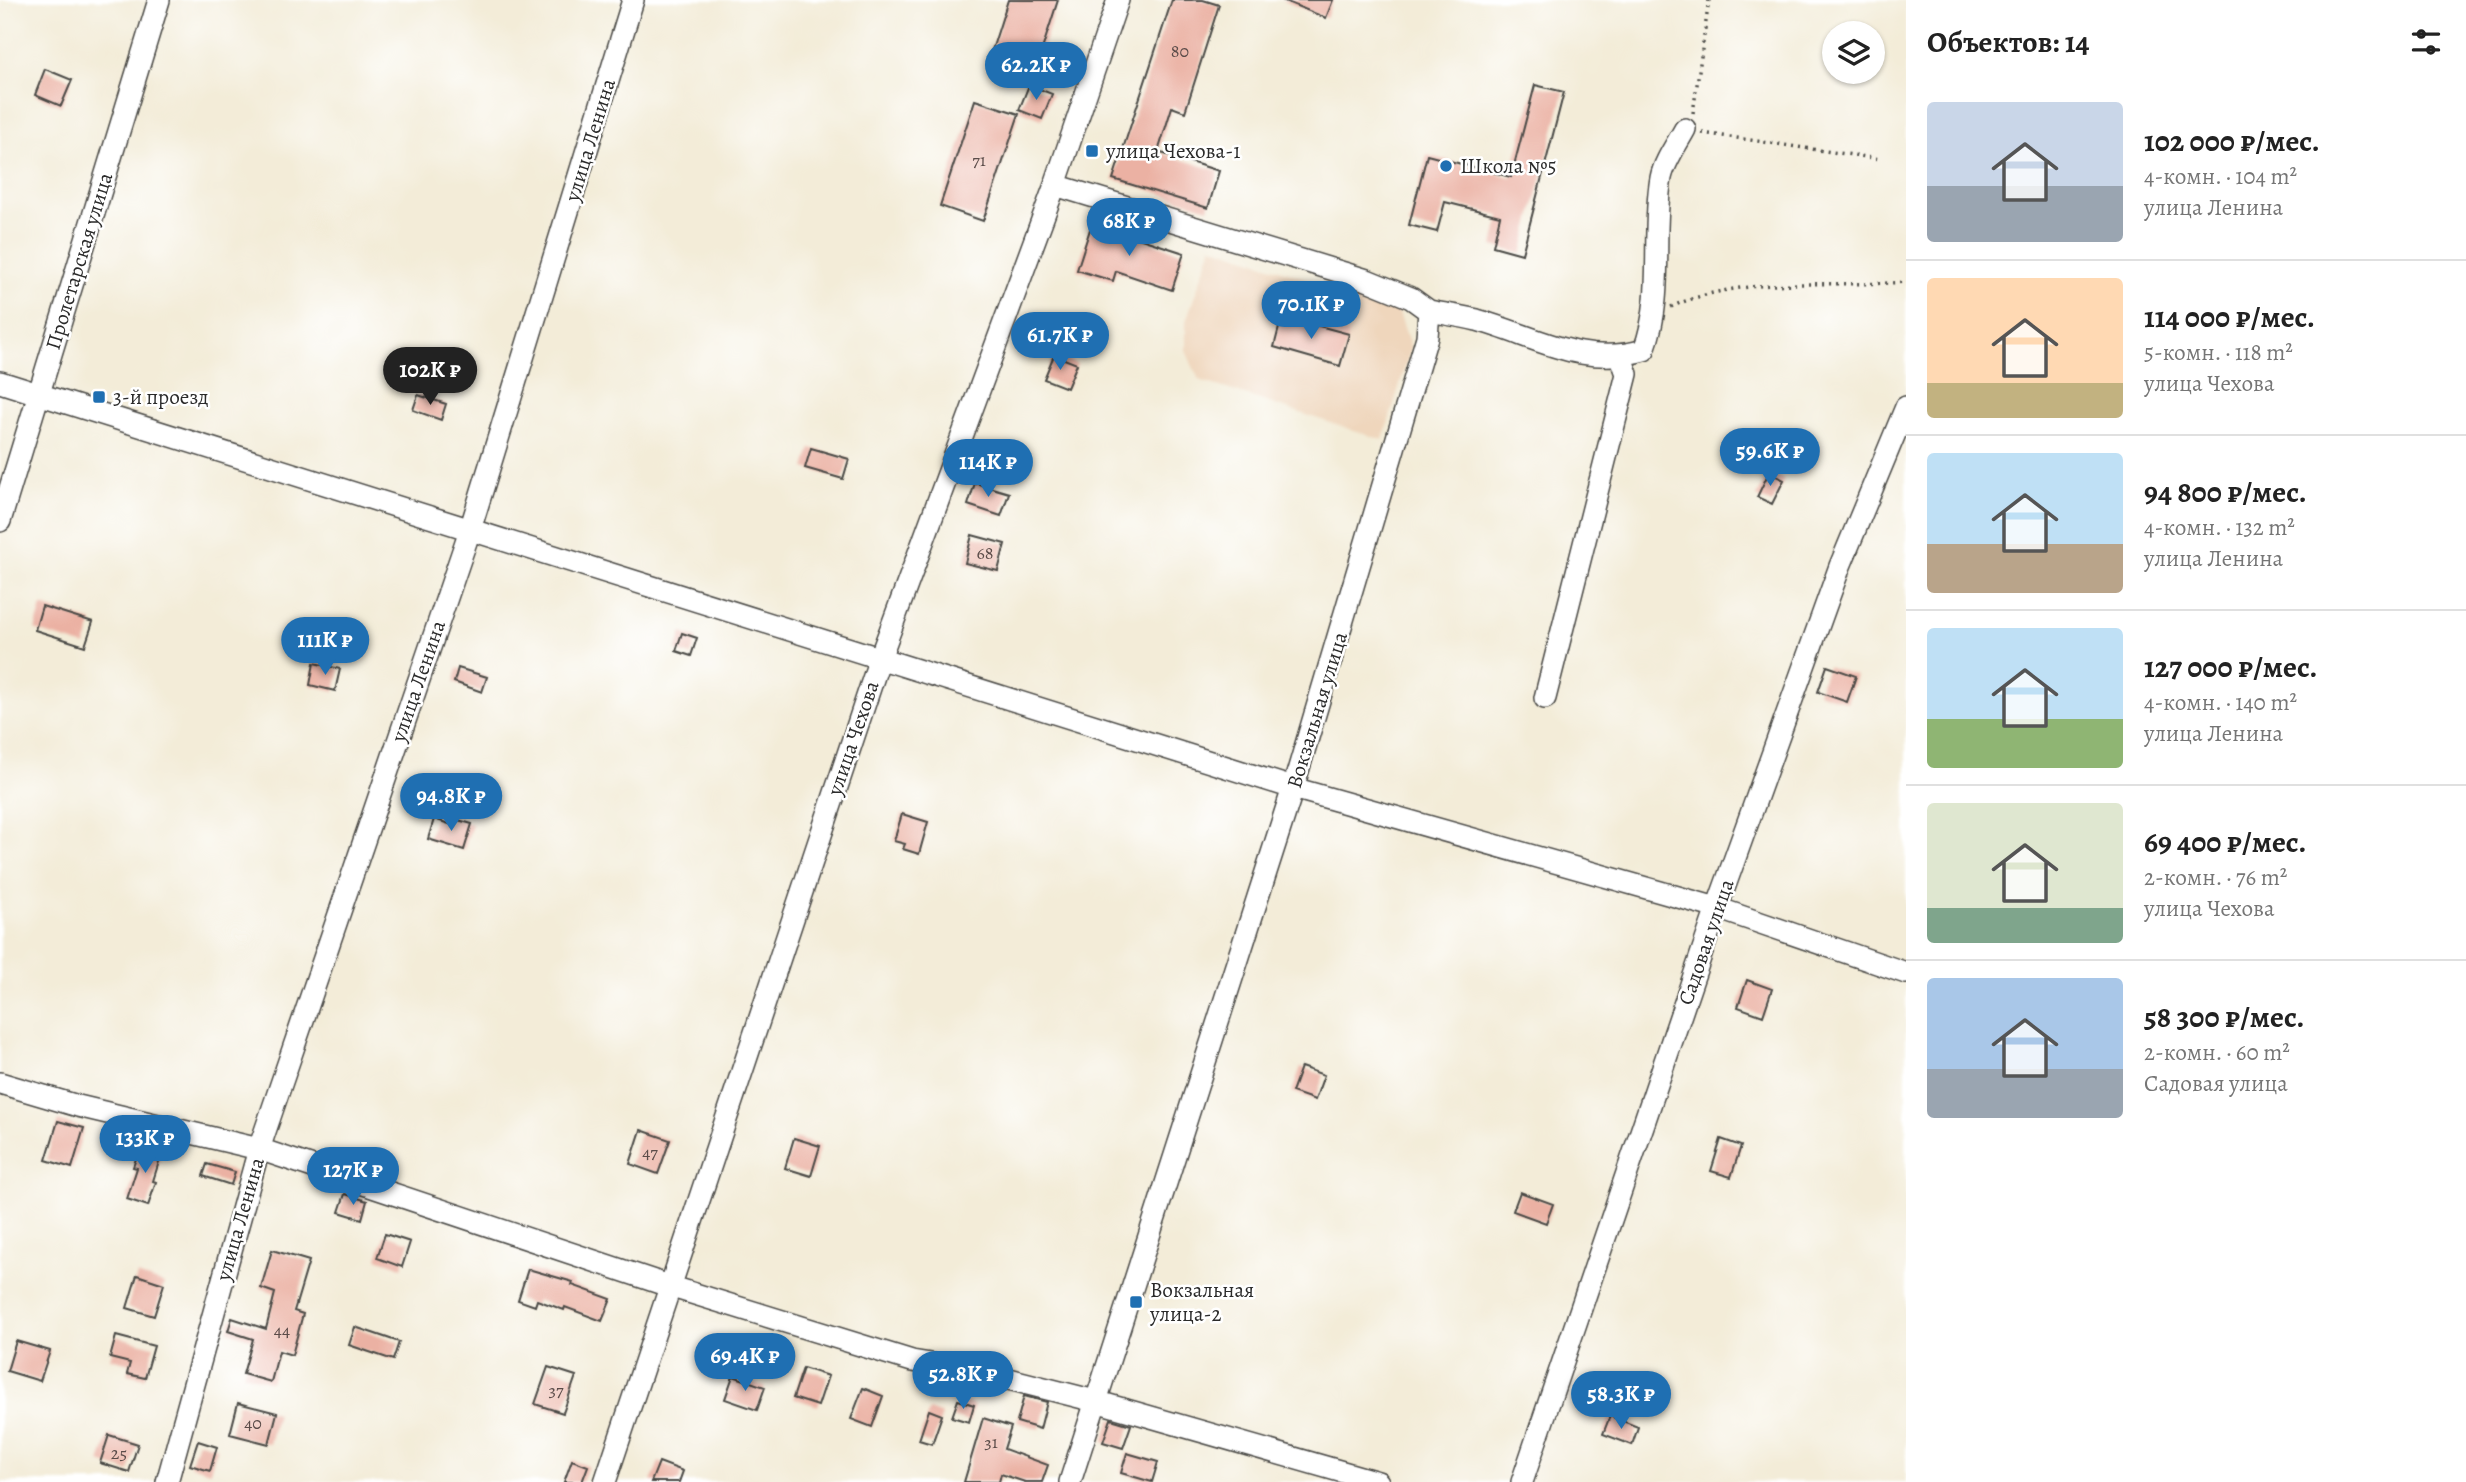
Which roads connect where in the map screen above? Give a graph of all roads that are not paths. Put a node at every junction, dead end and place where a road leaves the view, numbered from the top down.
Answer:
1 (159, 0) edge
2 (633, 0) edge
3 (1118, 0) edge
4 (1685, 130) road end
5 (1055, 185) junction
6 (1429, 311) junction
7 (1621, 357) junction
8 (0, 382) edge
9 (38, 395) junction
10 (1906, 407) edge
11 (0, 521) edge
12 (470, 530) junction
13 (880, 659) junction
14 (1545, 698) dead end
15 (1293, 788) junction
16 (1717, 908) junction
17 (1906, 973) edge
18 (0, 1083) edge
19 (259, 1149) junction
20 (669, 1286) junction
21 (1095, 1402) junction
22 (167, 1482) edge
23 (605, 1482) edge
24 (1070, 1482) edge
25 (1378, 1482) edge
26 (1522, 1482) edge

1 - 9 street, Пролетарская улица
2 - 12 street, улица Ленина
3 - 5 street, улица Чехова
4 - 7 street
5 - 6 street
5 - 13 street, улица Чехова
6 - 7 street
6 - 15 street, Вокзальная улица
7 - 14 street
8 - 9 street
9 - 11 street, Пролетарская улица
9 - 12 street
10 - 16 street, Садовая улица
12 - 13 street
12 - 19 street, улица Ленина
13 - 15 street
13 - 20 street, улица Чехова
15 - 16 street
15 - 21 street, Вокзальная улица
16 - 17 street
16 - 26 street, Садовая улица
18 - 19 street
19 - 20 street
19 - 22 street, улица Ленина
20 - 21 street
20 - 23 street, улица Чехова
21 - 24 street, Вокзальная улица
21 - 25 street

